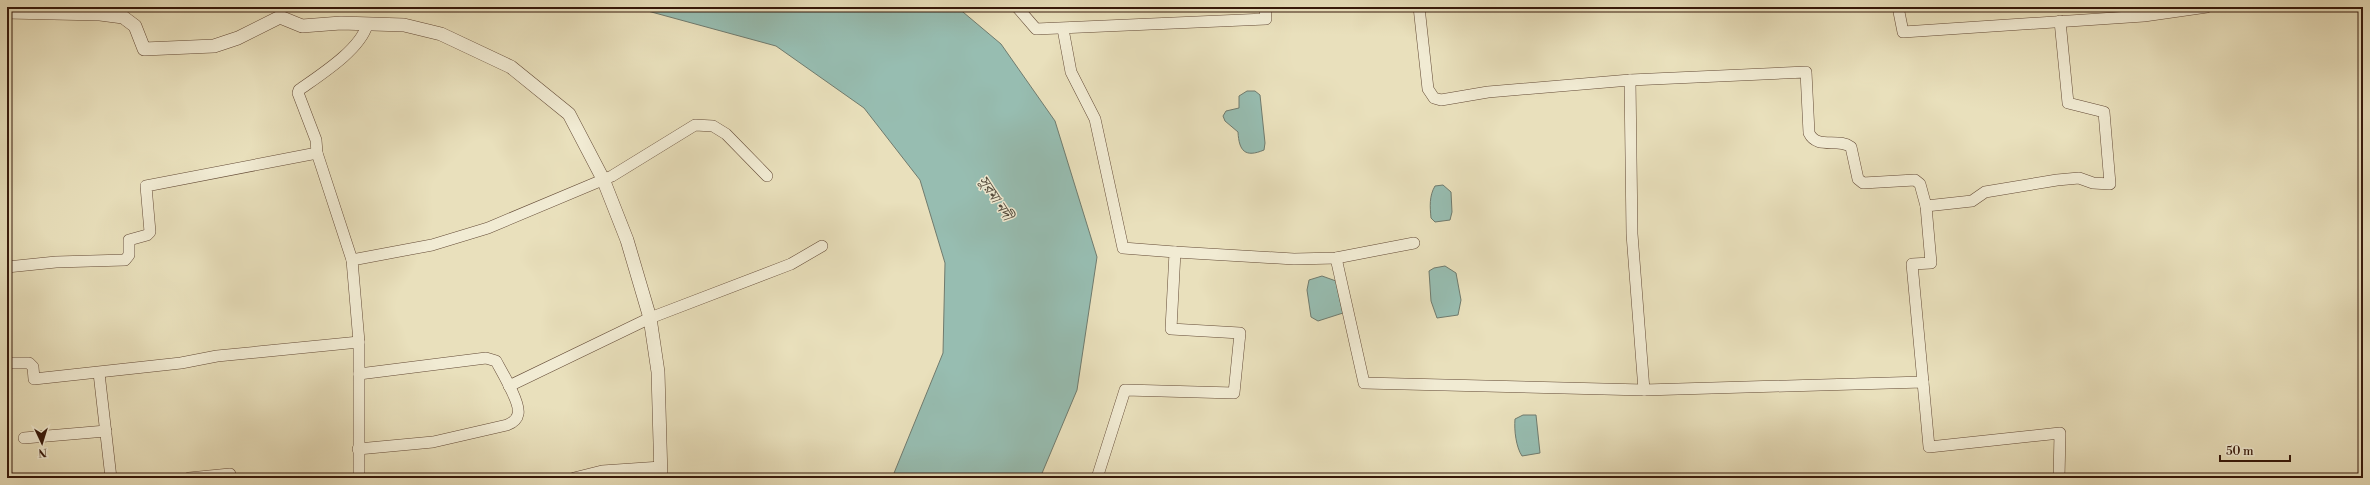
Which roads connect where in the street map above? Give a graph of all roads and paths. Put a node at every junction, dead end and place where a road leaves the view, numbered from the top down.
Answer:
1 (1017, 7) edge
2 (1266, 7) edge
3 (1419, 7) edge
4 (1898, 7) edge
5 (2207, 7) edge
6 (7, 12) edge
7 (2060, 21) junction
8 (367, 25) junction
9 (1063, 29) junction
10 (1630, 80) junction
11 (317, 154) junction
12 (767, 176) dead end
13 (603, 179) junction
14 (1926, 206) junction
15 (1414, 243) dead end
16 (822, 246) dead end
17 (1175, 252) junction
18 (1336, 258) junction
19 (352, 260) junction
20 (7, 268) edge
21 (650, 318) junction
22 (359, 342) junction
23 (7, 363) edge
24 (99, 373) junction
25 (360, 374) junction
26 (1923, 382) junction
27 (509, 386) junction
28 (1644, 390) junction
29 (106, 431) junction
30 (24, 438) dead end
31 (358, 449) junction
32 (661, 472) edge
33 (230, 474) dead end
34 (111, 478) edge
35 (189, 478) edge
36 (359, 478) edge
37 (574, 478) edge
38 (1097, 478) edge
39 (2059, 478) edge

1 - 9 street
2 - 9 street
3 - 10 street
4 - 7 street
5 - 7 street
6 - 8 street
7 - 14 street
8 - 11 street
8 - 13 street
9 - 17 street
10 - 14 street
10 - 28 street
11 - 19 street
11 - 20 street
12 - 13 street
13 - 19 street
13 - 21 street
14 - 26 street
15 - 18 street
16 - 21 street
17 - 18 street
17 - 38 street
18 - 28 street
19 - 22 street
21 - 27 street
21 - 32 street
22 - 24 street
22 - 25 street
23 - 24 street
24 - 29 street
25 - 27 street
25 - 31 street
26 - 28 street
26 - 39 street
27 - 31 street
29 - 30 street
29 - 34 street
31 - 36 street
32 - 37 street
33 - 35 street

